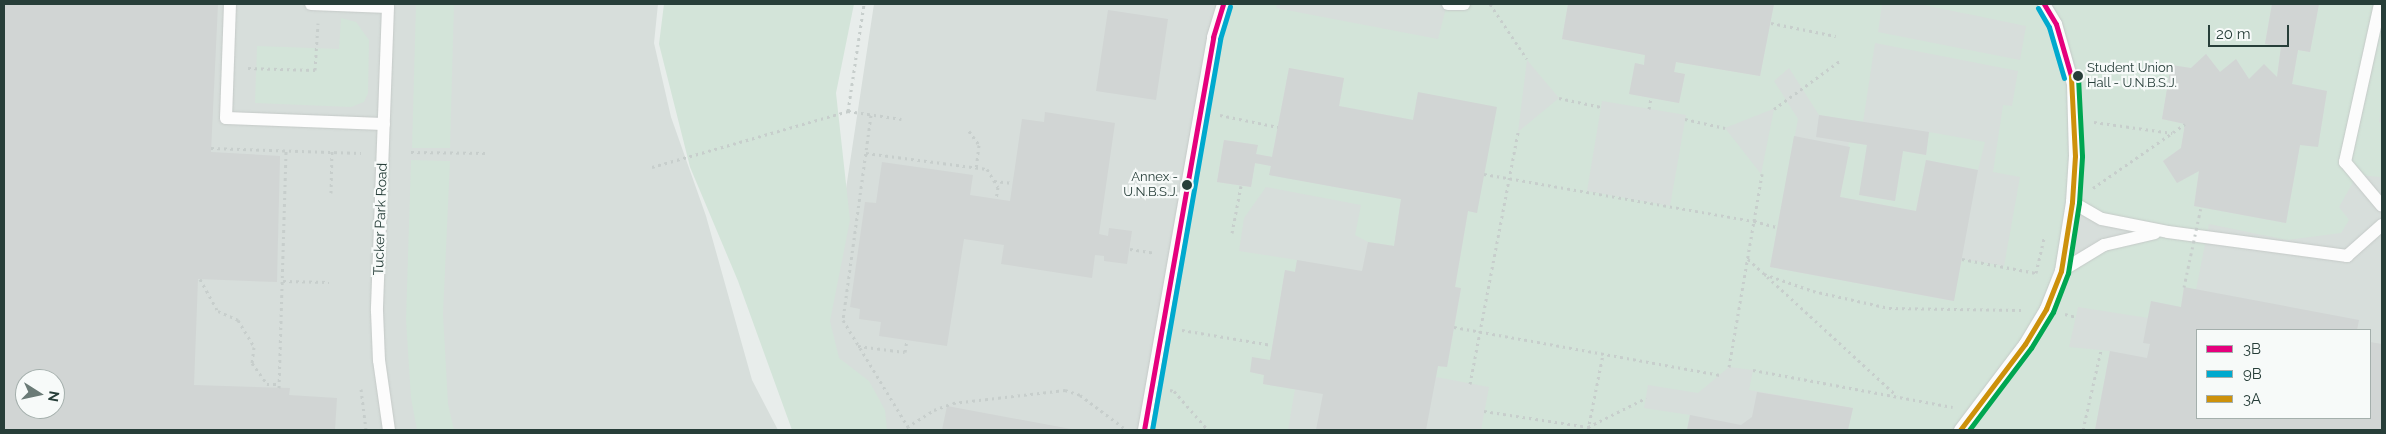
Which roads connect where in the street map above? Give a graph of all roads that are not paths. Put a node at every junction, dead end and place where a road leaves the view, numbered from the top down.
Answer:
1 (230, 4) edge
2 (311, 4) edge
3 (1223, 4) edge
4 (1448, 4) edge
5 (1464, 4) edge
6 (2044, 4) edge
7 (2380, 4) edge
8 (212, 118) dead end
9 (226, 118) junction
10 (384, 124) junction
11 (2072, 202) junction
12 (2382, 206) edge
13 (2382, 225) edge
14 (2168, 232) junction
15 (2061, 271) junction
16 (389, 430) edge
17 (1144, 430) edge
18 (1960, 430) edge

1 - 9 lane
2 - 10 lane, Tucker Park Road
3 - 17 lane
4 - 5 lane
6 - 11 lane
7 - 12 lane
8 - 9 lane
9 - 10 lane
10 - 16 lane, Tucker Park Road
11 - 14 lane
11 - 15 lane
13 - 14 lane
14 - 15 lane
15 - 18 lane

